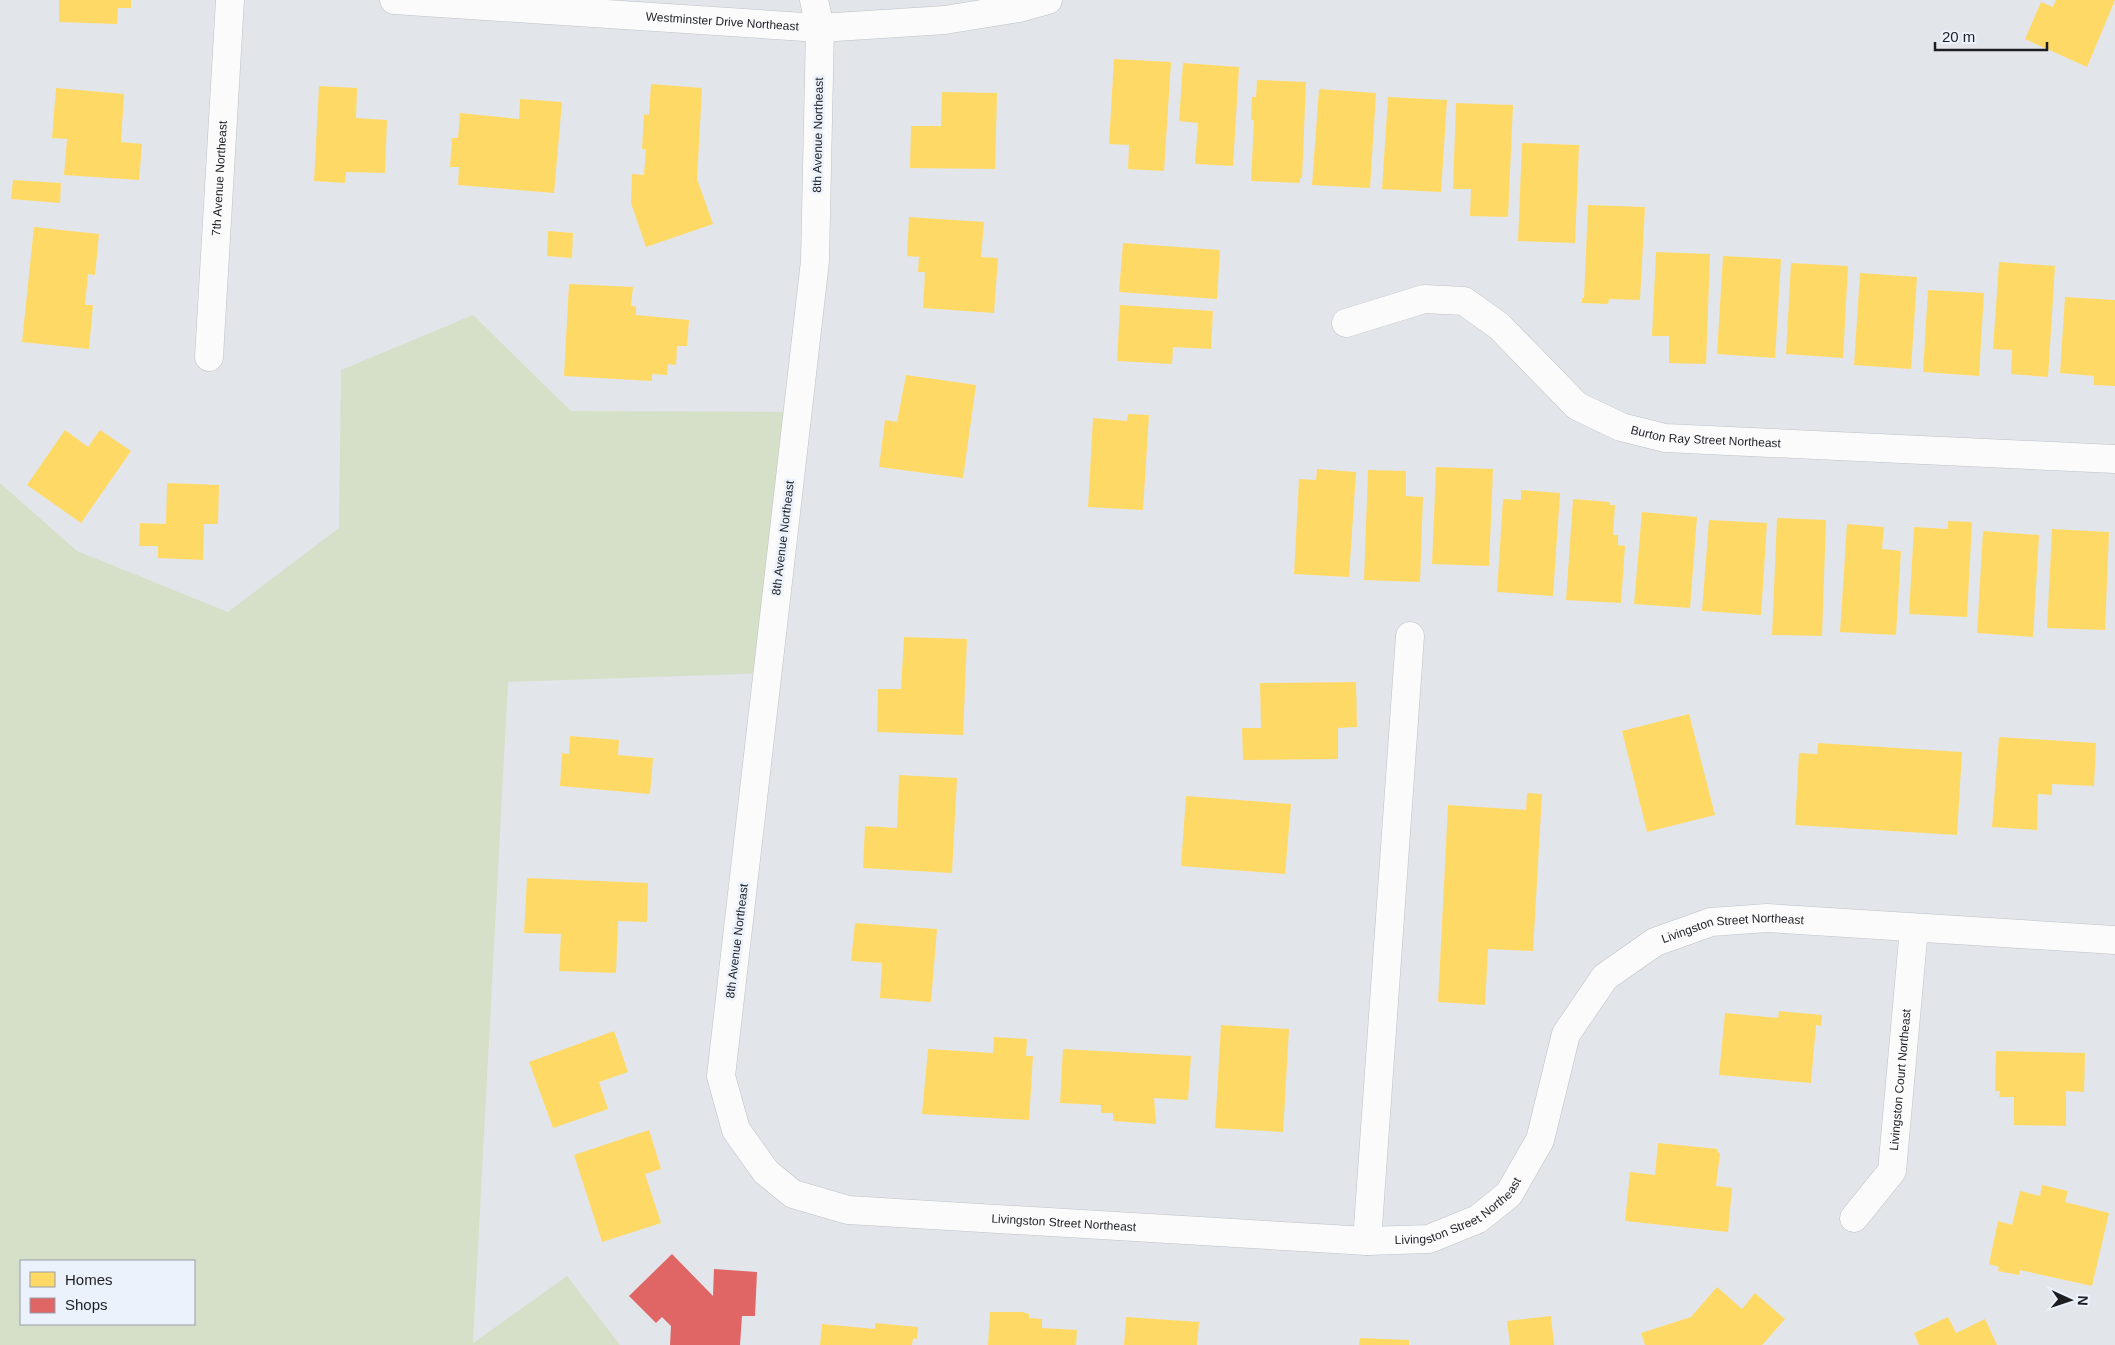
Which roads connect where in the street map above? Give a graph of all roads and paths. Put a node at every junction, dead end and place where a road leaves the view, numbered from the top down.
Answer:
1 (230, 0) edge
2 (394, 0) edge
3 (814, 0) edge
4 (1048, 0) edge
5 (820, 28) junction
6 (1346, 323) dead end
7 (209, 357) dead end
8 (2115, 460) edge
9 (1410, 636) dead end
10 (1914, 928) junction
11 (2115, 940) edge
12 (721, 1076) joint
13 (1854, 1218) dead end
14 (1367, 1240) junction

1 - 7 street, 7th Avenue Northeast
2 - 5 street, Westminster Drive Northeast
3 - 5 street, 8th Avenue Northeast
4 - 5 street, Westminster Drive Northeast
5 - 12 street, 8th Avenue Northeast
6 - 8 street, Burton Ray Street Northeast
9 - 14 street
10 - 11 street, Livingston Street Northeast
10 - 13 street, Livingston Court Northeast
10 - 14 street, Livingston Street Northeast
12 - 14 street, Livingston Street Northeast

